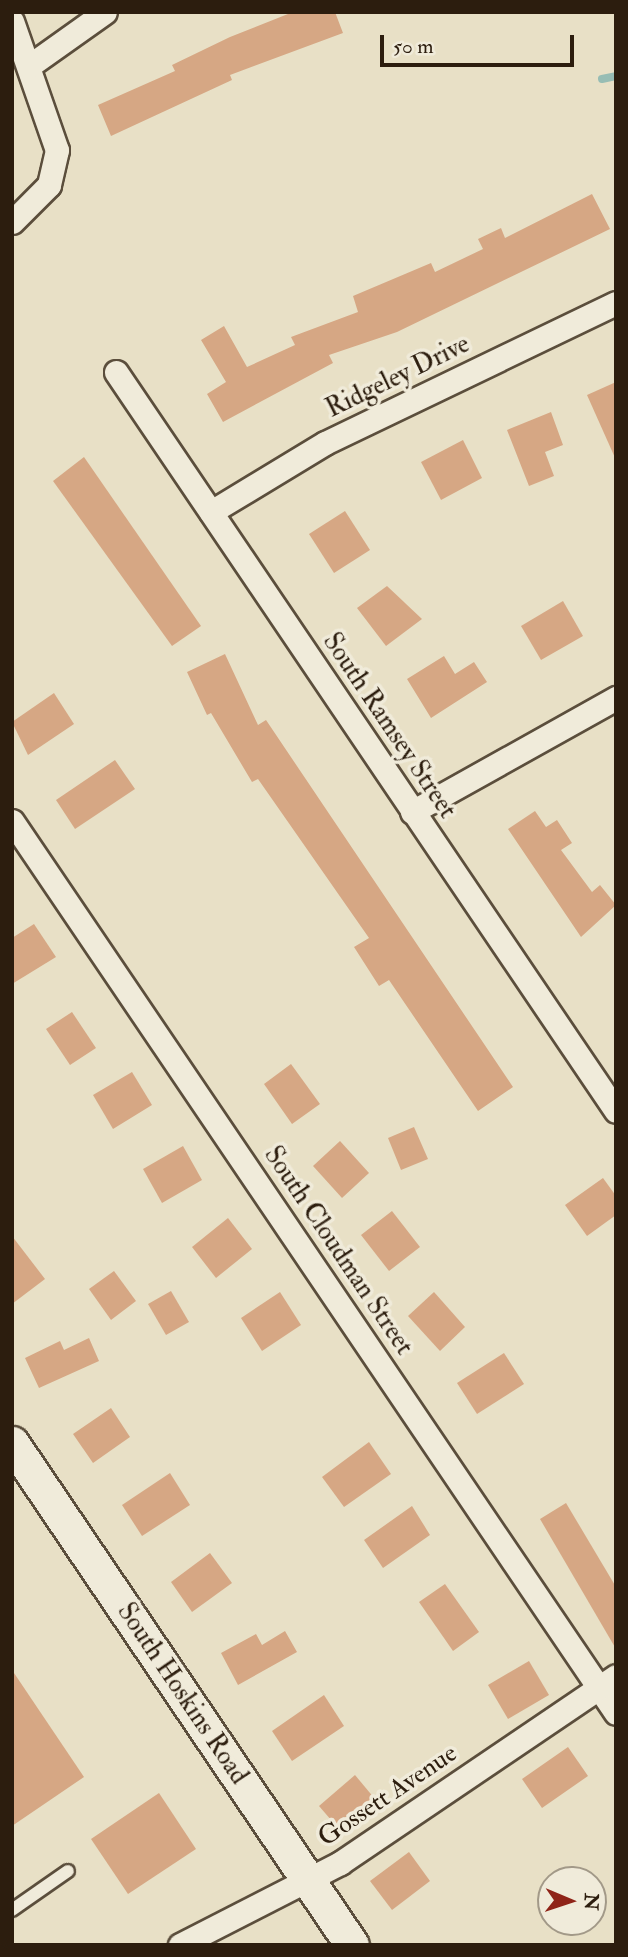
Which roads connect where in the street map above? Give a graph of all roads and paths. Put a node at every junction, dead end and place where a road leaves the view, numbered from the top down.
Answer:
1 (105, 12) edge
2 (12, 21) edge
3 (29, 66) junction
4 (12, 222) edge
5 (616, 303) edge
6 (116, 372) dead end
7 (211, 512) junction
8 (616, 698) edge
9 (412, 812) junction
10 (12, 821) edge
11 (616, 1111) edge
12 (12, 1443) edge
13 (607, 1682) edge
14 (616, 1713) edge
15 (68, 1871) dead end
16 (308, 1880) junction
17 (12, 1910) edge
18 (180, 1945) edge
19 (352, 1945) edge

1 - 3 street
2 - 3 street
3 - 4 street
5 - 7 street, Ridgeley Drive
6 - 7 street, South Ramsey Street
7 - 9 street, South Ramsey Street
8 - 9 street
9 - 11 street, South Ramsey Street
10 - 13 street, South Cloudman Street
12 - 16 street, South Hoskins Road
13 - 14 street, South Cloudman Street
13 - 16 street, Gossett Avenue
15 - 17 lane
16 - 18 street, Gossett Avenue
16 - 19 street, South Hoskins Road

